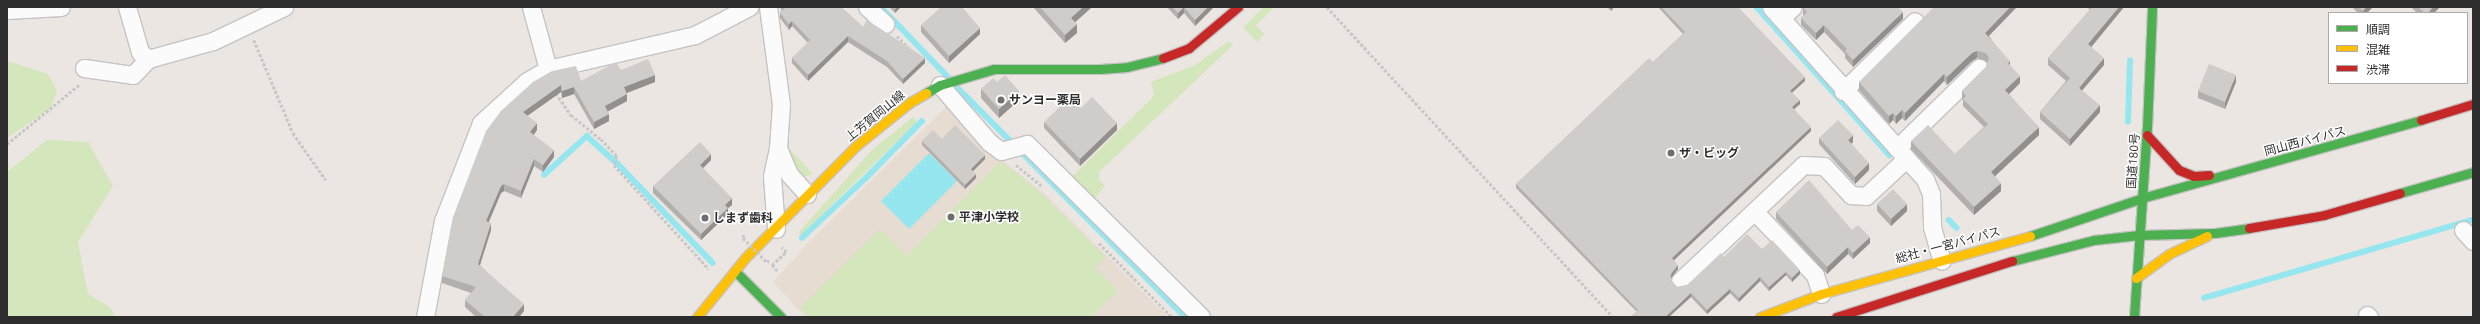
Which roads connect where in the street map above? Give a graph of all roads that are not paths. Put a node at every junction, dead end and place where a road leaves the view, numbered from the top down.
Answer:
1 (61, 7) edge
2 (127, 7) edge
3 (284, 7) edge
4 (531, 7) edge
5 (750, 7) edge
6 (768, 7) edge
7 (867, 7) edge
8 (1238, 7) edge
9 (2152, 7) edge
10 (7, 10) edge
11 (1782, 11) edge
12 (1915, 21) dead end
13 (885, 24) road end
14 (148, 60) junction
15 (1979, 68) dead end
16 (91, 69) road end
17 (548, 69) junction
18 (943, 84) junction
19 (1843, 91) junction
20 (2473, 104) edge
21 (2147, 135) junction
22 (778, 148) junction
23 (1902, 154) junction
24 (2473, 172) edge
25 (2221, 175) junction
26 (808, 194) junction
27 (2142, 198) junction
28 (1755, 212) junction
29 (776, 228) junction
30 (2215, 233) junction
31 (2140, 235) junction
32 (1942, 261) junction
33 (735, 271) junction
34 (2136, 278) junction
35 (1680, 281) dead end
36 (1822, 294) junction
37 (425, 317) edge
38 (697, 317) edge
39 (781, 317) edge
40 (1201, 317) edge
41 (1760, 317) edge
42 (1836, 317) edge
43 (2134, 317) edge

1 - 10 street
2 - 14 street
3 - 14 street
4 - 17 street
5 - 17 street
6 - 22 street
7 - 13 street
8 - 18 main road, 上芳賀岡山線
9 - 21 main road, 国道180号
11 - 19 street
12 - 19 street
14 - 16 street
15 - 23 street
17 - 37 street
18 - 26 main road, 上芳賀岡山線
18 - 40 street
19 - 23 street
20 - 25 main road, 岡山西バイパス
21 - 25 main road
21 - 27 main road, 国道180号
22 - 26 street
22 - 29 street
23 - 28 street
23 - 32 street
24 - 30 main road
25 - 27 main road, 岡山西バイパス
26 - 29 main road, 上芳賀岡山線
27 - 31 main road, 国道180号
27 - 32 main road, 総社・一宮バイパス
28 - 35 street
28 - 36 street
29 - 33 main road, 上芳賀岡山線
30 - 31 main road
30 - 34 main road
31 - 34 main road, 国道180号
31 - 42 main road
32 - 36 main road, 総社・一宮バイパス
33 - 38 main road, 上芳賀岡山線
33 - 39 main road
34 - 43 main road, 国道180号
36 - 41 main road, 総社・一宮バイパス

